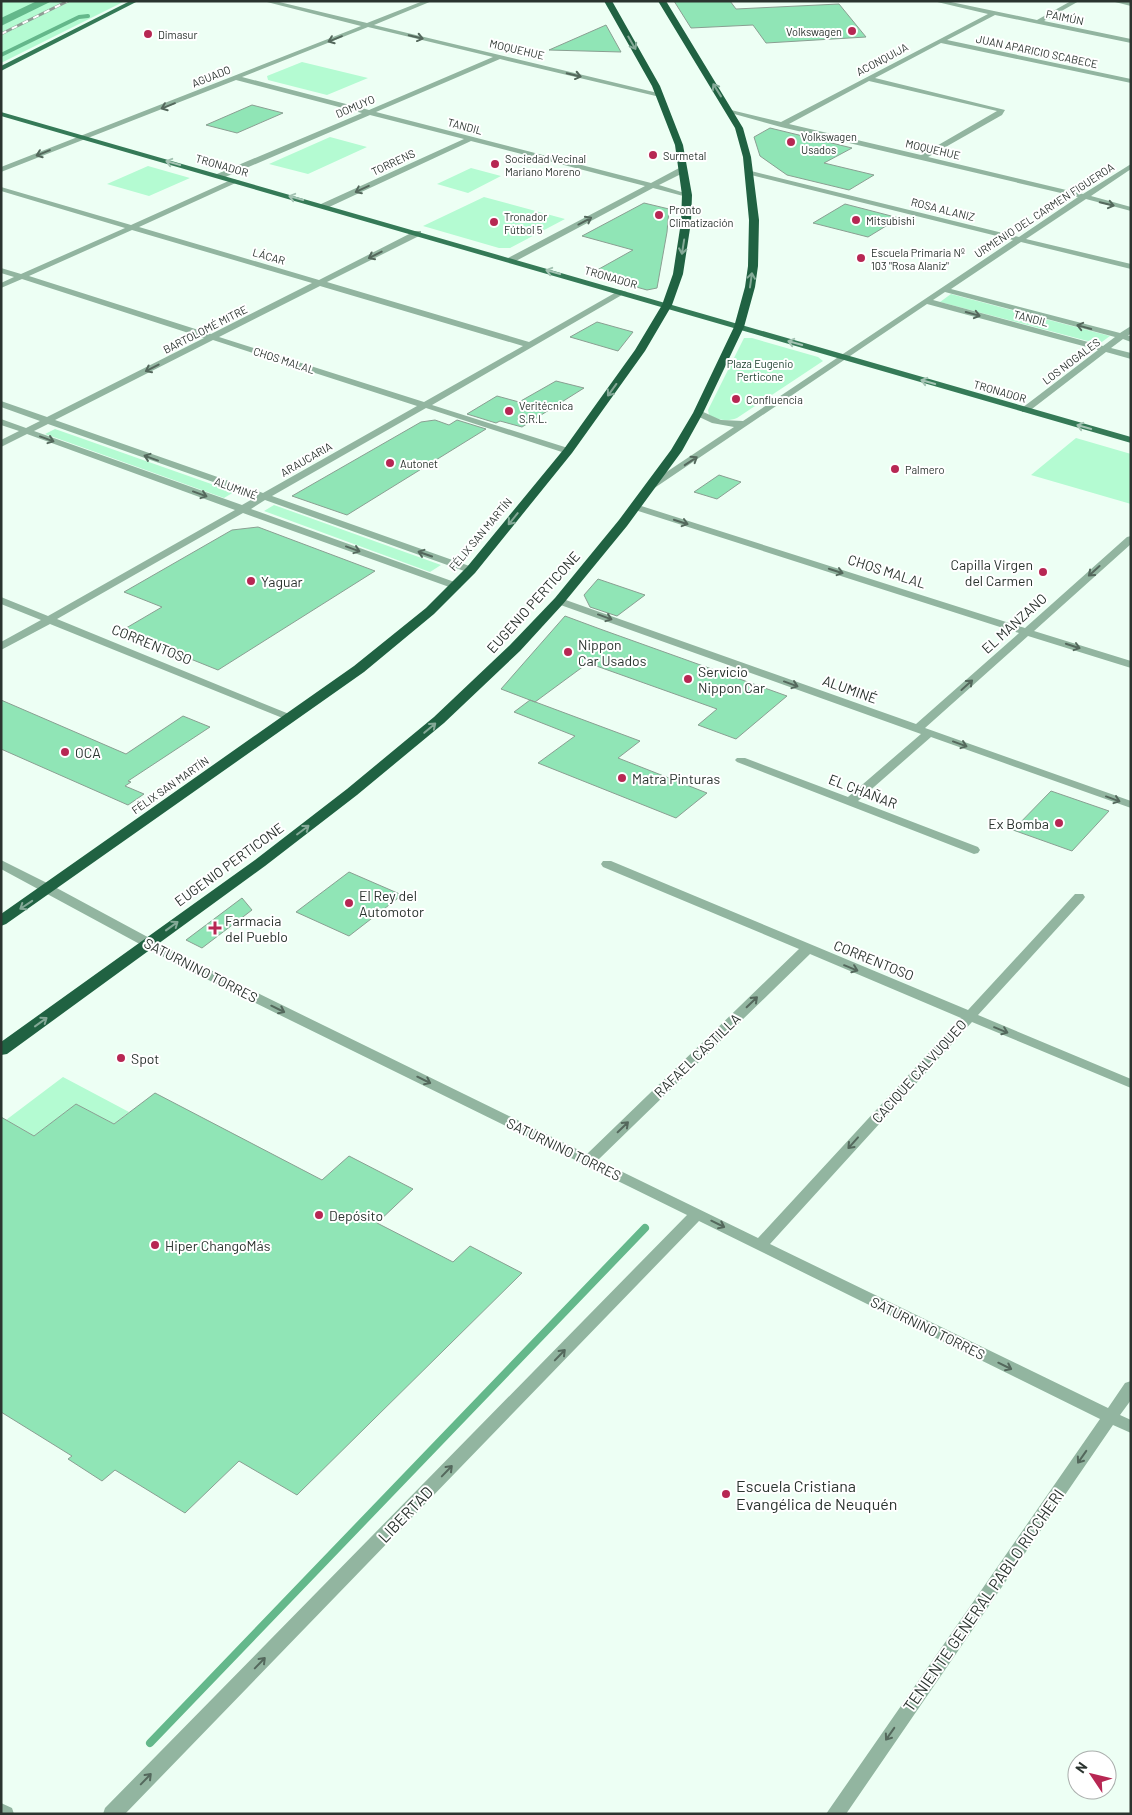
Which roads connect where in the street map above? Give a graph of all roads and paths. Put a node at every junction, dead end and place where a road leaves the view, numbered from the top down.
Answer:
1 (135, 1) edge
2 (266, 1) edge
3 (403, 1) edge
4 (429, 1) edge
5 (608, 1) edge
6 (662, 1) edge
7 (936, 1) edge
8 (1076, 1) edge
9 (1114, 1) edge
10 (952, 3) edge
11 (1131, 4) edge
12 (419, 5) junction
13 (994, 13) junction
14 (1038, 22) junction
15 (368, 26) junction
16 (940, 41) junction
17 (1131, 41) edge
18 (499, 57) junction
19 (1, 69) edge
20 (236, 78) junction
21 (868, 79) junction
22 (1131, 81) edge
23 (660, 95) junction
24 (369, 112) junction
25 (730, 112) junction
26 (1, 114) edge
27 (781, 125) junction
28 (85, 138) junction
29 (470, 139) junction
30 (921, 158) junction
31 (1131, 166) edge
32 (684, 169) junction
33 (1, 170) edge
34 (750, 172) junction
35 (220, 176) junction
36 (236, 181) junction
37 (652, 186) junction
38 (1, 189) edge
39 (687, 195) junction
40 (1084, 197) junction
41 (324, 206) junction
42 (1131, 209) edge
43 (132, 228) junction
44 (418, 234) junction
45 (1020, 239) junction
46 (510, 260) junction
47 (1131, 267) edge
48 (1, 270) edge
49 (22, 276) junction
50 (320, 283) junction
51 (1, 286) edge
52 (943, 290) junction
53 (622, 292) junction
54 (926, 301) junction
55 (668, 305) junction
56 (739, 327) junction
57 (1131, 329) edge
58 (1121, 336) junction
59 (212, 337) junction
60 (1131, 339) edge
61 (530, 345) junction
62 (1105, 349) junction
63 (1131, 356) edge
64 (842, 357) junction
65 (1, 404) edge
66 (424, 405) junction
67 (1025, 410) junction
68 (698, 413) junction
69 (47, 421) junction
70 (1, 422) edge
71 (746, 423) junction
72 (26, 431) junction
73 (1131, 440) edge
74 (1, 444) edge
75 (568, 451) junction
76 (650, 487) junction
77 (263, 497) junction
78 (635, 507) junction
79 (243, 509) junction
80 (1131, 539) edge
81 (471, 570) junction
82 (456, 586) junction
83 (1, 600) edge
84 (559, 601) junction
85 (50, 620) junction
86 (1026, 632) junction
87 (1, 647) edge
88 (1131, 665) edge
89 (290, 718) junction
90 (923, 731) junction
91 (741, 760) dead end
92 (850, 802) junction
93 (1131, 805) edge
94 (974, 850) dead end
95 (1, 864) edge
96 (607, 864) dead end
97 (51, 888) junction
98 (1079, 897) dead end
99 (1, 921) edge
100 (147, 944) junction
101 (806, 950) junction
102 (969, 1017) junction
103 (1, 1050) edge
104 (1131, 1084) edge
105 (588, 1161) junction
106 (697, 1214) junction
107 (760, 1245) junction
108 (1131, 1387) edge
109 (1110, 1417) junction
110 (1131, 1427) edge
111 (1, 1811) edge
112 (4, 1814) edge
113 (112, 1814) edge
114 (834, 1814) edge

1 - 19 main road
2 - 15 street, MOQUEHUE
3 - 12 street
4 - 12 street, AGUADO
5 -> 23 highway, FÉLIX SAN MARTÍN
25 -> 6 highway, EUGENIO PERTICONE
7 - 10 street, PAIMÚN
8 - 14 street
9 - 11 street
10 - 13 street, PAIMÚN
12 - 15 street, AGUADO
13 - 14 street, PAIMÚN
13 - 16 street, ACONQUIJA
14 - 17 street, PAIMÚN
15 -> 18 street, MOQUEHUE
15 -> 20 street, AGUADO
16 - 21 street, ACONQUIJA
16 - 22 street, JUAN APARICIO SCABECE
18 -> 23 street, MOQUEHUE
18 - 24 street, DOMUYO
20 - 24 street, TANDIL
20 -> 28 street, AGUADO
21 - 27 street, ACONQUIJA
21 - 30 street
23 - 32 highway, FÉLIX SAN MARTÍN
24 - 29 street, TANDIL
24 - 35 street, DOMUYO
25 - 27 street, MOQUEHUE
25 - 34 highway, EUGENIO PERTICONE
26 - 28 main road, TRONADOR
27 - 30 street, MOQUEHUE
28 -> 33 street, AGUADO
35 -> 28 main road, TRONADOR
29 - 37 street, TANDIL
29 -> 41 street, TORRENS
30 - 40 street, MOQUEHUE
31 - 40 street, URMENIO DEL CARMEN FIGUEROA
32 - 37 street
32 - 39 highway, FÉLIX SAN MARTÍN
34 - 45 street, ROSA ALANIZ
56 -> 34 highway, EUGENIO PERTICONE
35 - 36 main road, TRONADOR
41 -> 36 main road, TRONADOR
36 - 43 street
37 - 39 street, TANDIL
46 -> 37 street
38 - 43 street, LÁCAR
39 -> 55 highway, FÉLIX SAN MARTÍN
40 -> 42 street, MOQUEHUE
40 - 45 street, URMENIO DEL CARMEN FIGUEROA
41 - 44 main road, TRONADOR
43 - 49 street
43 - 50 street, LÁCAR
44 - 46 main road, TRONADOR
44 -> 50 street, BARTOLOMÉ MITRE
45 - 47 street, ROSA ALANIZ
45 - 52 street, URMENIO DEL CARMEN FIGUEROA
53 -> 46 main road, TRONADOR
48 - 49 street, CHOS MALAL
49 - 51 street
49 - 59 street, CHOS MALAL
50 - 59 street, BARTOLOMÉ MITRE
50 - 61 street, LÁCAR
52 - 54 street, URMENIO DEL CARMEN FIGUEROA
58 -> 52 street, TANDIL
53 - 55 main road, TRONADOR
53 - 61 street, ARAUCARIA
54 -> 62 street, TANDIL
54 - 64 street, URMENIO DEL CARMEN FIGUEROA
55 - 56 main road, TRONADOR
55 -> 75 highway, FÉLIX SAN MARTÍN
64 -> 56 main road, TRONADOR
56 - 68 highway, EUGENIO PERTICONE
57 - 58 street, LOS NOGALES
58 - 60 street, TANDIL
58 - 62 street, LOS NOGALES
59 - 66 street, CHOS MALAL
59 -> 69 street, BARTOLOMÉ MITRE
61 - 66 street, ARAUCARIA
62 - 63 street, TANDIL
62 - 67 street, LOS NOGALES
67 -> 64 main road, TRONADOR
64 - 71 street, URMENIO DEL CARMEN FIGUEROA
65 - 69 street, ALUMINÉ
66 - 75 street, CHOS MALAL
66 - 77 street, ARAUCARIA
73 -> 67 main road, TRONADOR
68 - 71 street
68 - 76 highway, EUGENIO PERTICONE
69 - 72 street, BARTOLOMÉ MITRE
77 -> 69 street, ALUMINÉ
70 - 72 street, ALUMINÉ
76 -> 71 street, URMENIO DEL CARMEN FIGUEROA
72 - 74 street, BARTOLOMÉ MITRE
72 -> 79 street, ALUMINÉ
75 -> 81 highway, FÉLIX SAN MARTÍN
76 - 78 highway, EUGENIO PERTICONE
77 - 79 street, ARAUCARIA
81 -> 77 street, ALUMINÉ
78 - 84 highway, EUGENIO PERTICONE
78 -> 86 street, CHOS MALAL
79 -> 82 street, ALUMINÉ
79 - 85 street, ARAUCARIA
80 -> 86 street, EL MANZANO
81 - 82 highway, FÉLIX SAN MARTÍN
82 - 89 highway, FÉLIX SAN MARTÍN
83 - 85 street, CORRENTOSO
84 -> 90 street, ALUMINÉ
100 -> 84 highway, EUGENIO PERTICONE
85 - 87 street, ARAUCARIA
85 - 89 street, CORRENTOSO
86 -> 88 street, CHOS MALAL
90 -> 86 street, EL MANZANO
89 - 97 highway, FÉLIX SAN MARTÍN
90 - 92 street, EL MANZANO
90 -> 93 street, ALUMINÉ
91 - 92 street, EL CHAÑAR
92 - 94 street, EL CHAÑAR
95 - 97 street, SATURNINO TORRES
96 - 101 street, CORRENTOSO
97 -> 99 highway, FÉLIX SAN MARTÍN
97 - 100 street, SATURNINO TORRES
98 - 102 street, CACIQUE CALVUQUEO
103 -> 100 highway, EUGENIO PERTICONE
100 -> 105 street, SATURNINO TORRES
101 -> 102 street, CORRENTOSO
105 -> 101 street, RAFAEL CASTILLA
102 -> 104 street, CORRENTOSO
102 -> 107 street, CACIQUE CALVUQUEO
105 - 106 street, SATURNINO TORRES
106 -> 107 street, SATURNINO TORRES
113 -> 106 street, LIBERTAD
107 -> 109 street, SATURNINO TORRES
108 - 109 street, TENIENTE GENERAL PABLO RICCHERI
109 - 110 street, SATURNINO TORRES
109 -> 114 street, TENIENTE GENERAL PABLO RICCHERI
111 - 112 street

